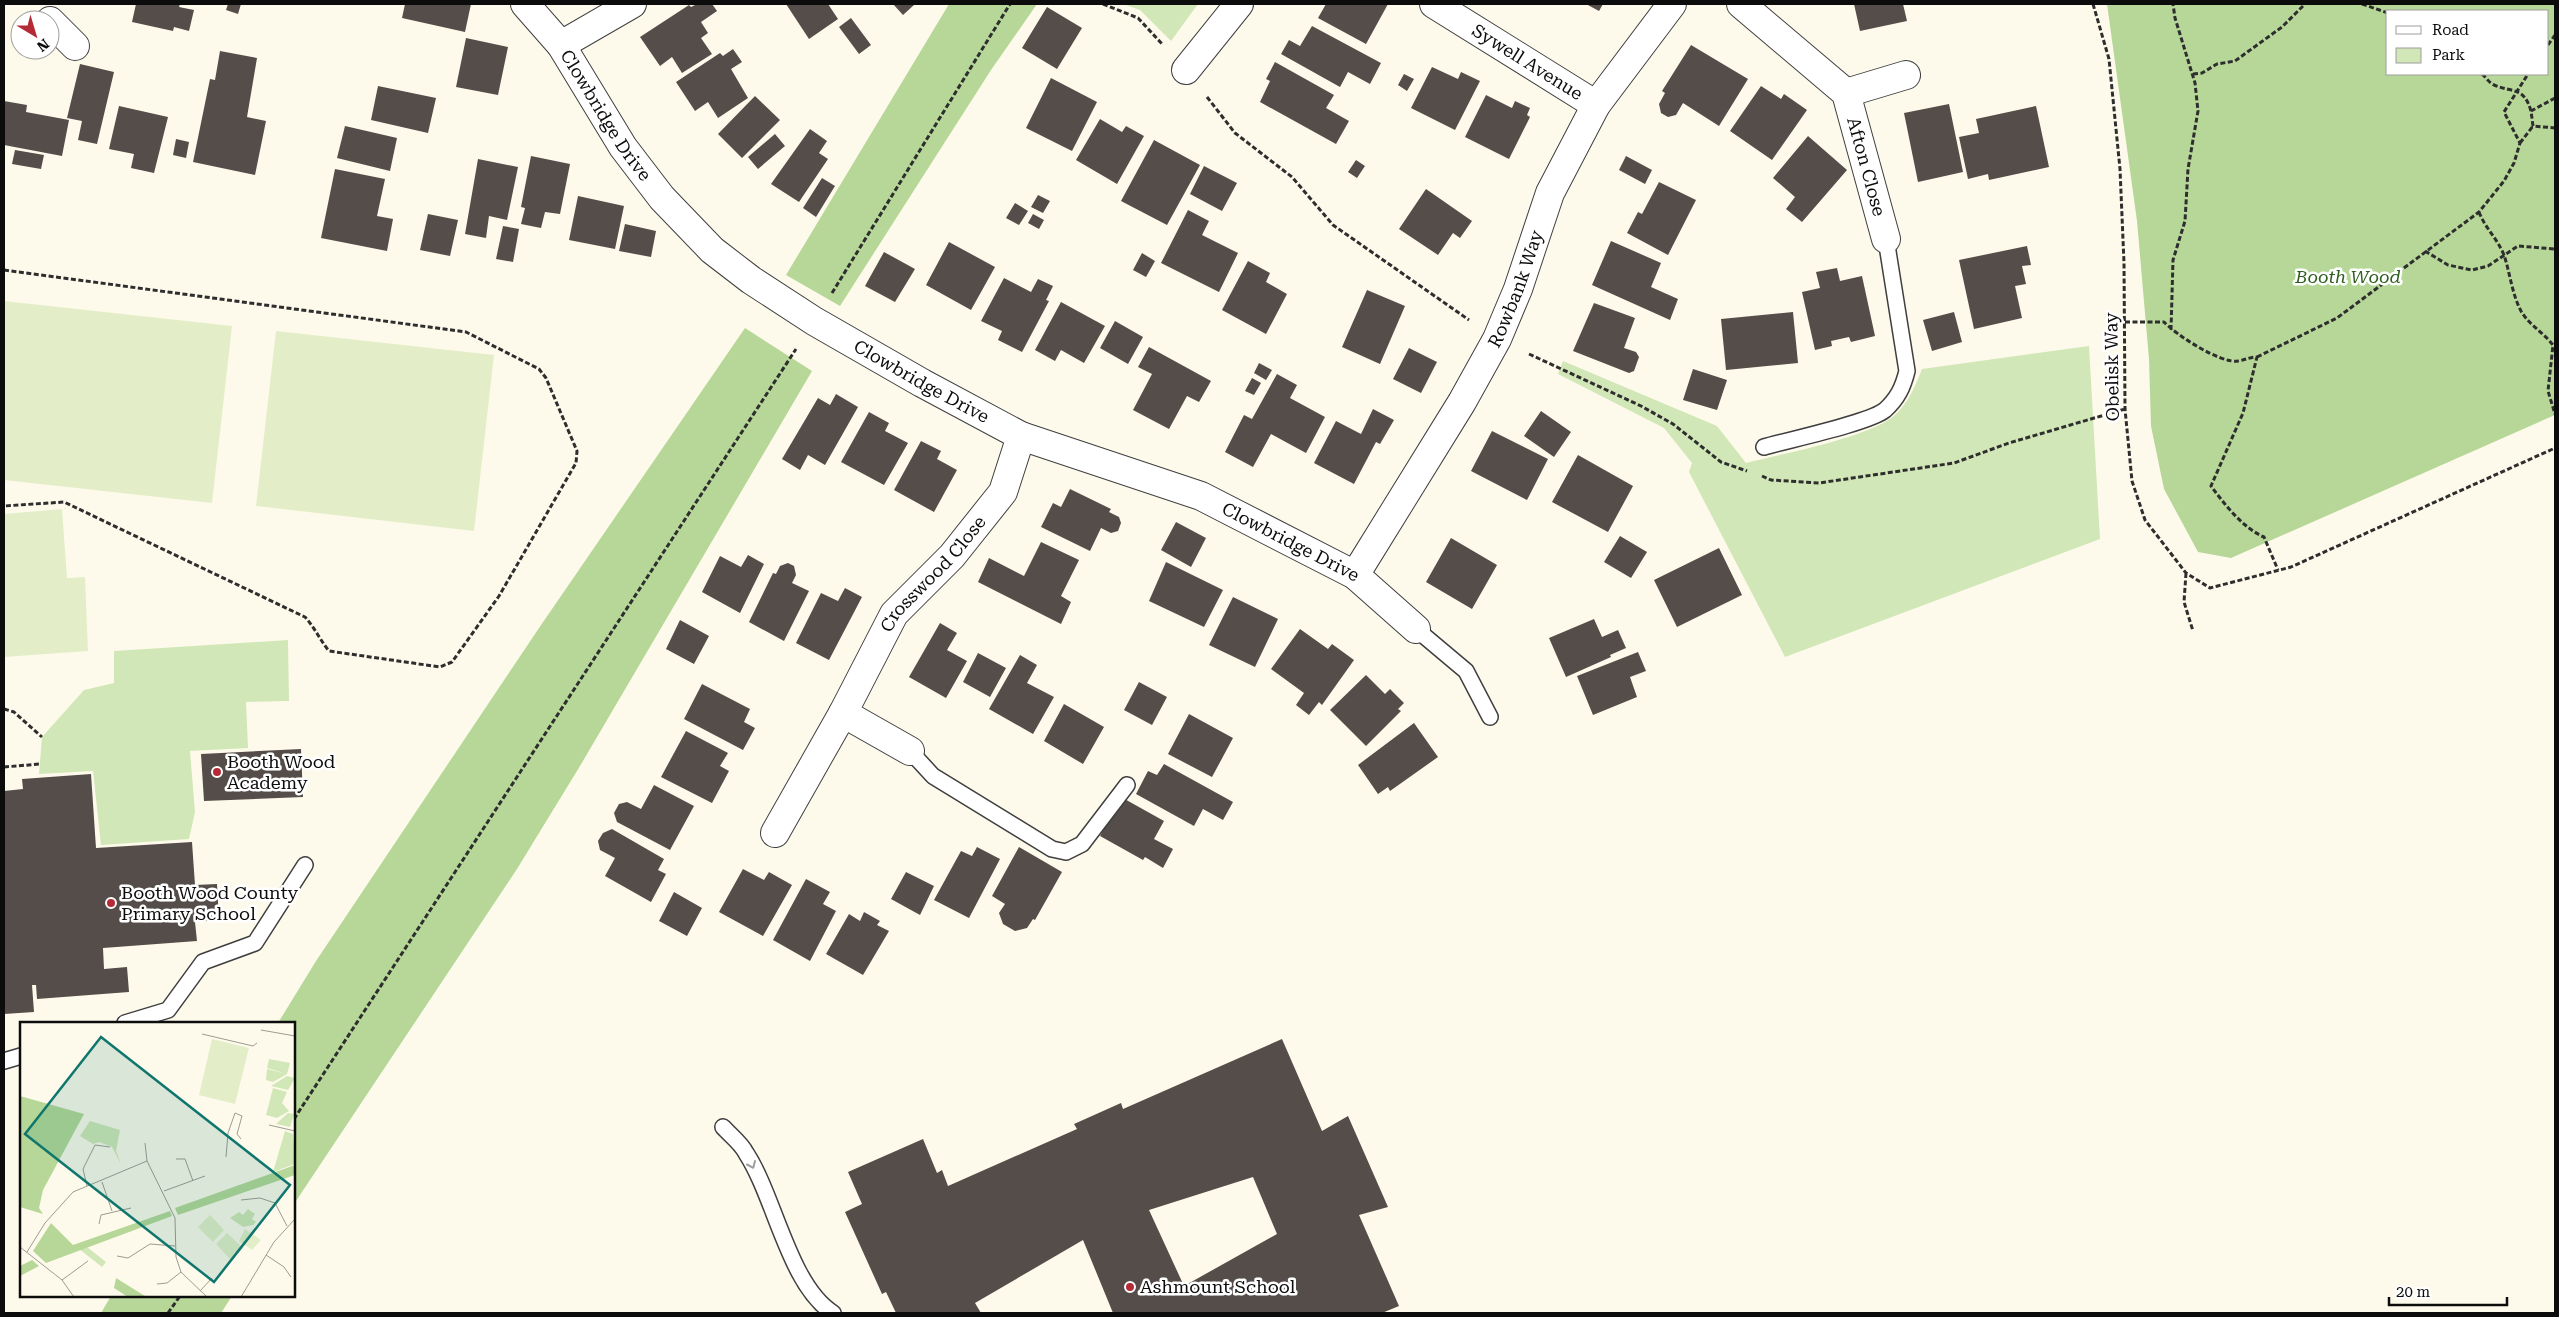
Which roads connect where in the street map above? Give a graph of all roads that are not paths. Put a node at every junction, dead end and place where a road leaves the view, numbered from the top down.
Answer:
1 (525, 4) edge
2 (632, 4) edge
3 (1239, 4) edge
4 (1434, 4) edge
5 (1672, 4) edge
6 (1741, 4) edge
7 (60, 30) edge
8 (75, 46) dead end
9 (561, 46) junction
10 (1186, 70) road end
11 (1906, 75) dead end
12 (1846, 93) junction
13 (1596, 105) junction
14 (1886, 239) joint
15 (1021, 436) junction
16 (1764, 446) dead end
17 (1355, 575) junction
18 (1416, 629) joint
19 (843, 713) junction
20 (1490, 717) dead end
21 (910, 751) joint
22 (1127, 785) dead end
23 (775, 832) dead end
24 (305, 865) dead end
25 (128, 1022) edge
26 (20, 1056) edge
27 (4, 1061) edge
28 (723, 1127) dead end
29 (833, 1313) edge

1 - 9 street, Clowbridge Drive
2 - 9 street
3 - 10 street
4 - 13 street, Sywell Avenue
5 - 13 street, Rowbank Way
6 - 12 street, Afton Close
7 - 8 street
9 - 15 street, Clowbridge Drive
11 - 12 street, Afton Close
12 - 14 street, Afton Close
13 - 17 street, Rowbank Way
14 - 16 lane
15 - 17 street, Clowbridge Drive
15 - 19 street, Crosswood Close
17 - 18 street, Clowbridge Drive
18 - 20 lane
19 - 21 street
19 - 23 street, Crosswood Close
21 - 22 lane
24 - 25 lane
26 - 27 lane
28 -> 29 lane

